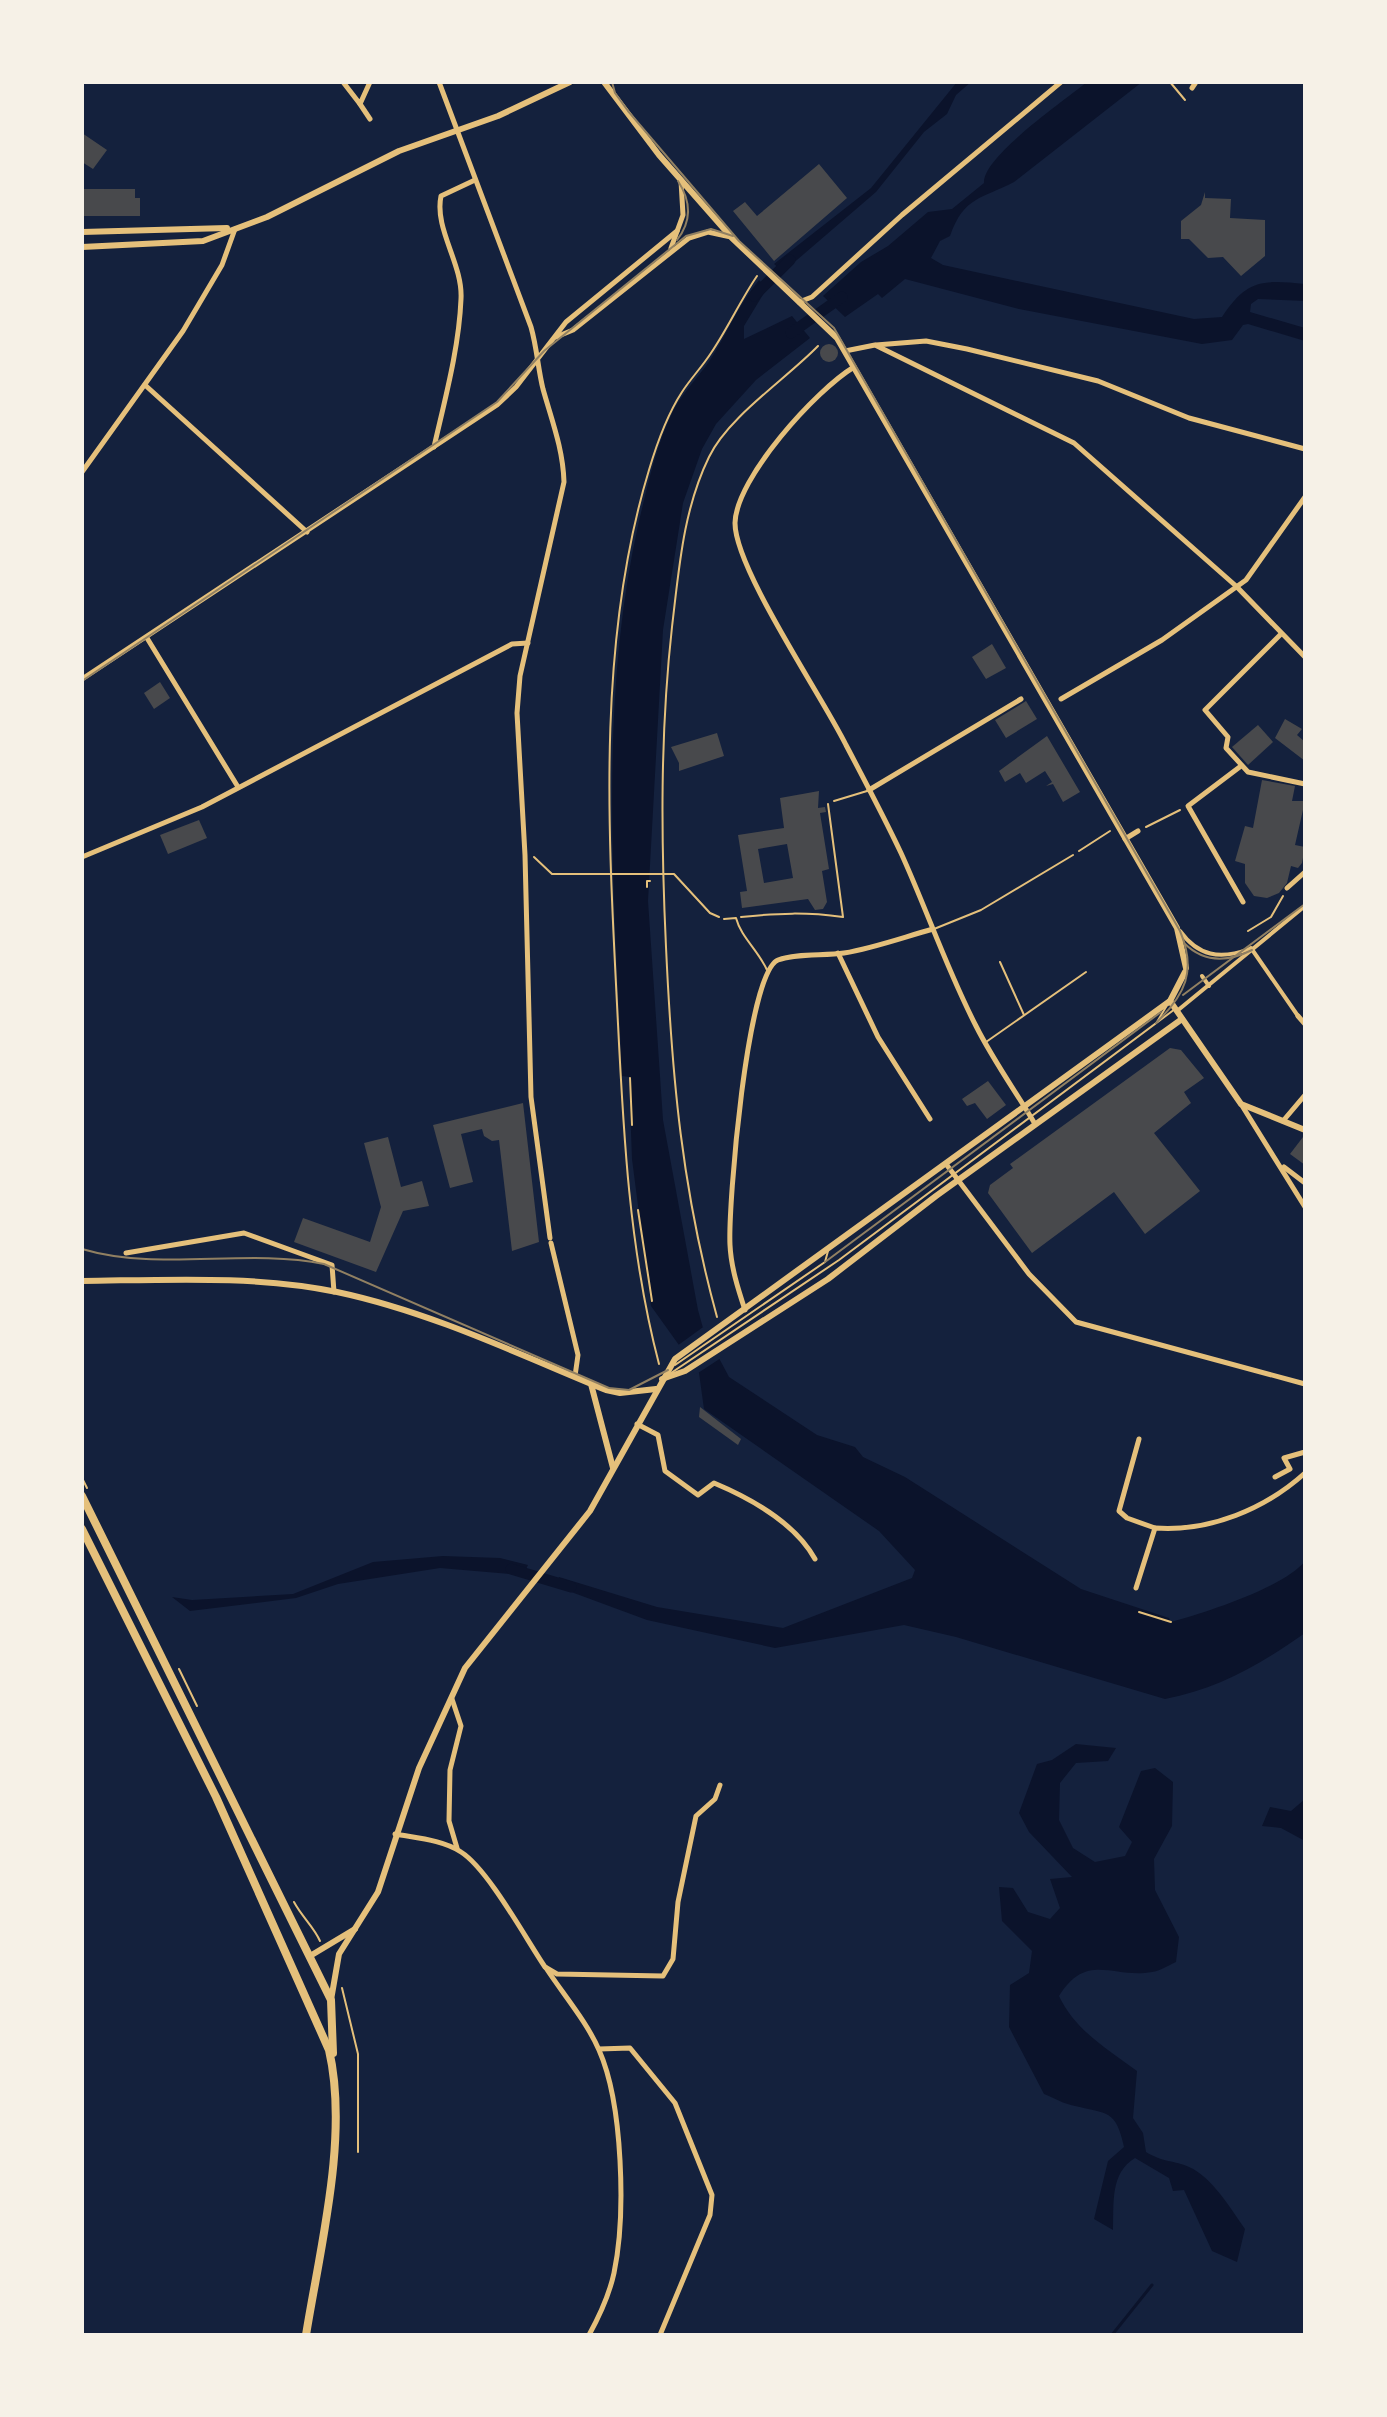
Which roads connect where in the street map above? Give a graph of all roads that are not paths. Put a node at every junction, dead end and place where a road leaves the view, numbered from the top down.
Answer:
1 (343, 82) edge
2 (370, 82) edge
3 (439, 82) edge
4 (570, 82) edge
5 (604, 82) edge
6 (1061, 82) edge
7 (360, 104) junction
8 (370, 119) dead end
9 (456, 129) junction
10 (475, 180) junction
11 (681, 180) junction
12 (235, 228) junction
13 (677, 231) junction
14 (82, 232) edge
15 (732, 238) junction
16 (82, 247) edge
17 (670, 251) junction
18 (1305, 263) edge
19 (1305, 274) edge
20 (802, 304) junction
21 (555, 337) junction
22 (875, 345) junction
23 (845, 351) junction
24 (540, 358) junction
25 (854, 367) junction
26 (145, 385) junction
27 (433, 448) junction
28 (1305, 449) edge
29 (82, 472) edge
30 (1305, 497) edge
31 (307, 532) junction
32 (1236, 586) junction
33 (1281, 634) junction
34 (147, 638) junction
35 (528, 643) junction
36 (1305, 657) edge
37 (83, 676) edge
38 (1021, 699) dead end
39 (1061, 699) dead end
40 (1241, 766) junction
41 (1305, 784) edge
42 (238, 787) junction
43 (869, 790) junction
44 (834, 801) road end
45 (1138, 831) road end
46 (1125, 839) junction
47 (1073, 855) road end
48 (82, 857) edge
49 (1305, 872) edge
50 (1287, 888) road end
51 (1243, 902) dead end
52 (1305, 906) edge
53 (724, 919) road end
54 (1177, 928) junction
55 (933, 929) junction
56 (1251, 948) junction
57 (838, 953) junction
58 (1000, 962) dead end
59 (1264, 966) junction
60 (767, 970) junction
61 (1086, 972) dead end
62 (1256, 972) dead end
63 (1202, 976) dead end
64 (1209, 986) junction
65 (1170, 1001) junction
66 (1176, 1010) junction
67 (1024, 1015) junction
68 (1298, 1016) joint
69 (1182, 1019) junction
70 (1156, 1023) junction
71 (1305, 1024) edge
72 (985, 1042) junction
73 (1305, 1095) edge
74 (1241, 1104) junction
75 (1026, 1105) junction
76 (1031, 1117) junction
77 (930, 1119) dead end
78 (1283, 1121) junction
79 (1035, 1124) junction
80 (1305, 1130) edge
81 (946, 1164) junction
82 (1280, 1164) junction
83 (955, 1178) junction
84 (1305, 1183) edge
85 (1305, 1207) edge
86 (828, 1250) junction
87 (126, 1253) dead end
88 (82, 1281) edge
89 (334, 1292) junction
90 (745, 1310) junction
91 (716, 1334) junction
92 (575, 1376) junction
93 (662, 1379) junction
94 (591, 1384) junction
95 (1305, 1384) edge
96 (656, 1389) junction
97 (636, 1424) junction
98 (1139, 1439) dead end
99 (1305, 1452) edge
100 (613, 1468) junction
101 (1290, 1469) junction
102 (1305, 1473) edge
103 (1275, 1477) dead end
104 (1297, 1480) junction
105 (82, 1496) edge
106 (1155, 1528) junction
107 (82, 1529) edge
108 (815, 1559) dead end
109 (1136, 1588) dead end
110 (134, 1601) junction
111 (121, 1607) junction
112 (451, 1697) junction
113 (720, 1785) dead end
114 (395, 1834) junction
115 (457, 1849) junction
116 (356, 1929) junction
117 (310, 1956) junction
118 (292, 1965) junction
119 (545, 1967) junction
120 (331, 2000) junction
121 (599, 2049) junction
122 (333, 2070) junction
123 (306, 2335) edge
124 (589, 2335) edge
125 (660, 2335) edge

1 - 7 street
2 - 7 street
3 - 9 street
4 - 9 street
5 - 11 street
6 - 20 street
7 - 8 street
9 - 10 street
9 - 12 street
10 - 24 street
10 - 27 street
11 - 13 street
11 - 15 street
12 - 14 street
12 - 16 street
12 - 26 street
13 - 17 street
13 - 21 street
15 - 17 street
15 - 20 street
17 - 21 street
18 - 19 lane
20 - 23 street
21 - 24 street
22 - 23 street
22 - 28 street
22 - 32 street
23 - 25 street
24 - 27 street
24 - 35 street
25 - 43 street
25 - 46 street
26 - 29 street
26 - 31 street
27 - 31 street
30 - 32 street
31 - 34 street
32 - 33 street
32 - 39 street
33 - 36 street
33 - 40 street
34 - 37 street
34 - 42 street
35 - 42 street
35 - 92 street
38 - 43 street
40 - 41 street
40 - 51 street
42 - 48 street
43 - 44 lane
43 - 55 street
45 - 46 street
46 - 54 street
47 - 55 lane
49 - 50 street
52 - 56 street
53 - 60 lane
54 - 56 street
54 - 65 street
55 - 57 street
55 - 72 street
56 - 59 street
56 - 64 street
57 - 60 street
57 - 77 street
58 - 67 lane
59 - 62 street
59 - 68 street
60 - 90 street
61 - 67 lane
63 - 64 street
64 - 66 street
65 - 66 street
65 - 70 lane
65 - 75 street
66 - 69 street
66 - 70 lane
67 - 72 lane
68 - 71 street
69 - 74 street
69 - 79 street
70 - 76 lane
72 - 75 street
73 - 78 street
74 - 78 street
74 - 82 street
75 - 76 street
75 - 81 street
76 - 79 street
76 - 83 lane
78 - 80 street
79 - 83 street
81 - 83 street
81 - 86 street
82 - 84 street
82 - 85 street
83 - 93 street
83 - 95 street
86 - 90 street
86 - 91 lane
87 - 89 street
88 - 89 street
89 - 92 street
90 - 91 street
91 - 93 street
92 - 94 street
93 - 96 street
94 - 96 street
94 - 100 street
96 - 97 street
97 - 100 street
97 - 108 street
98 - 106 street
99 - 101 street
100 - 112 street
101 - 103 street
101 - 104 street
102 - 104 street
104 - 106 street
105 - 110 main road
106 - 109 street
107 - 111 main road
110 - 111 main road
110 - 117 main road
111 - 118 main road
112 - 114 street
112 - 115 street
113 - 119 street
114 - 115 street
114 - 116 street
115 - 119 street
116 - 117 street
116 - 120 street
117 - 118 main road
117 - 120 main road
118 - 122 main road
119 - 121 street
120 - 122 main road
121 - 124 street
121 - 125 street
122 - 123 main road

